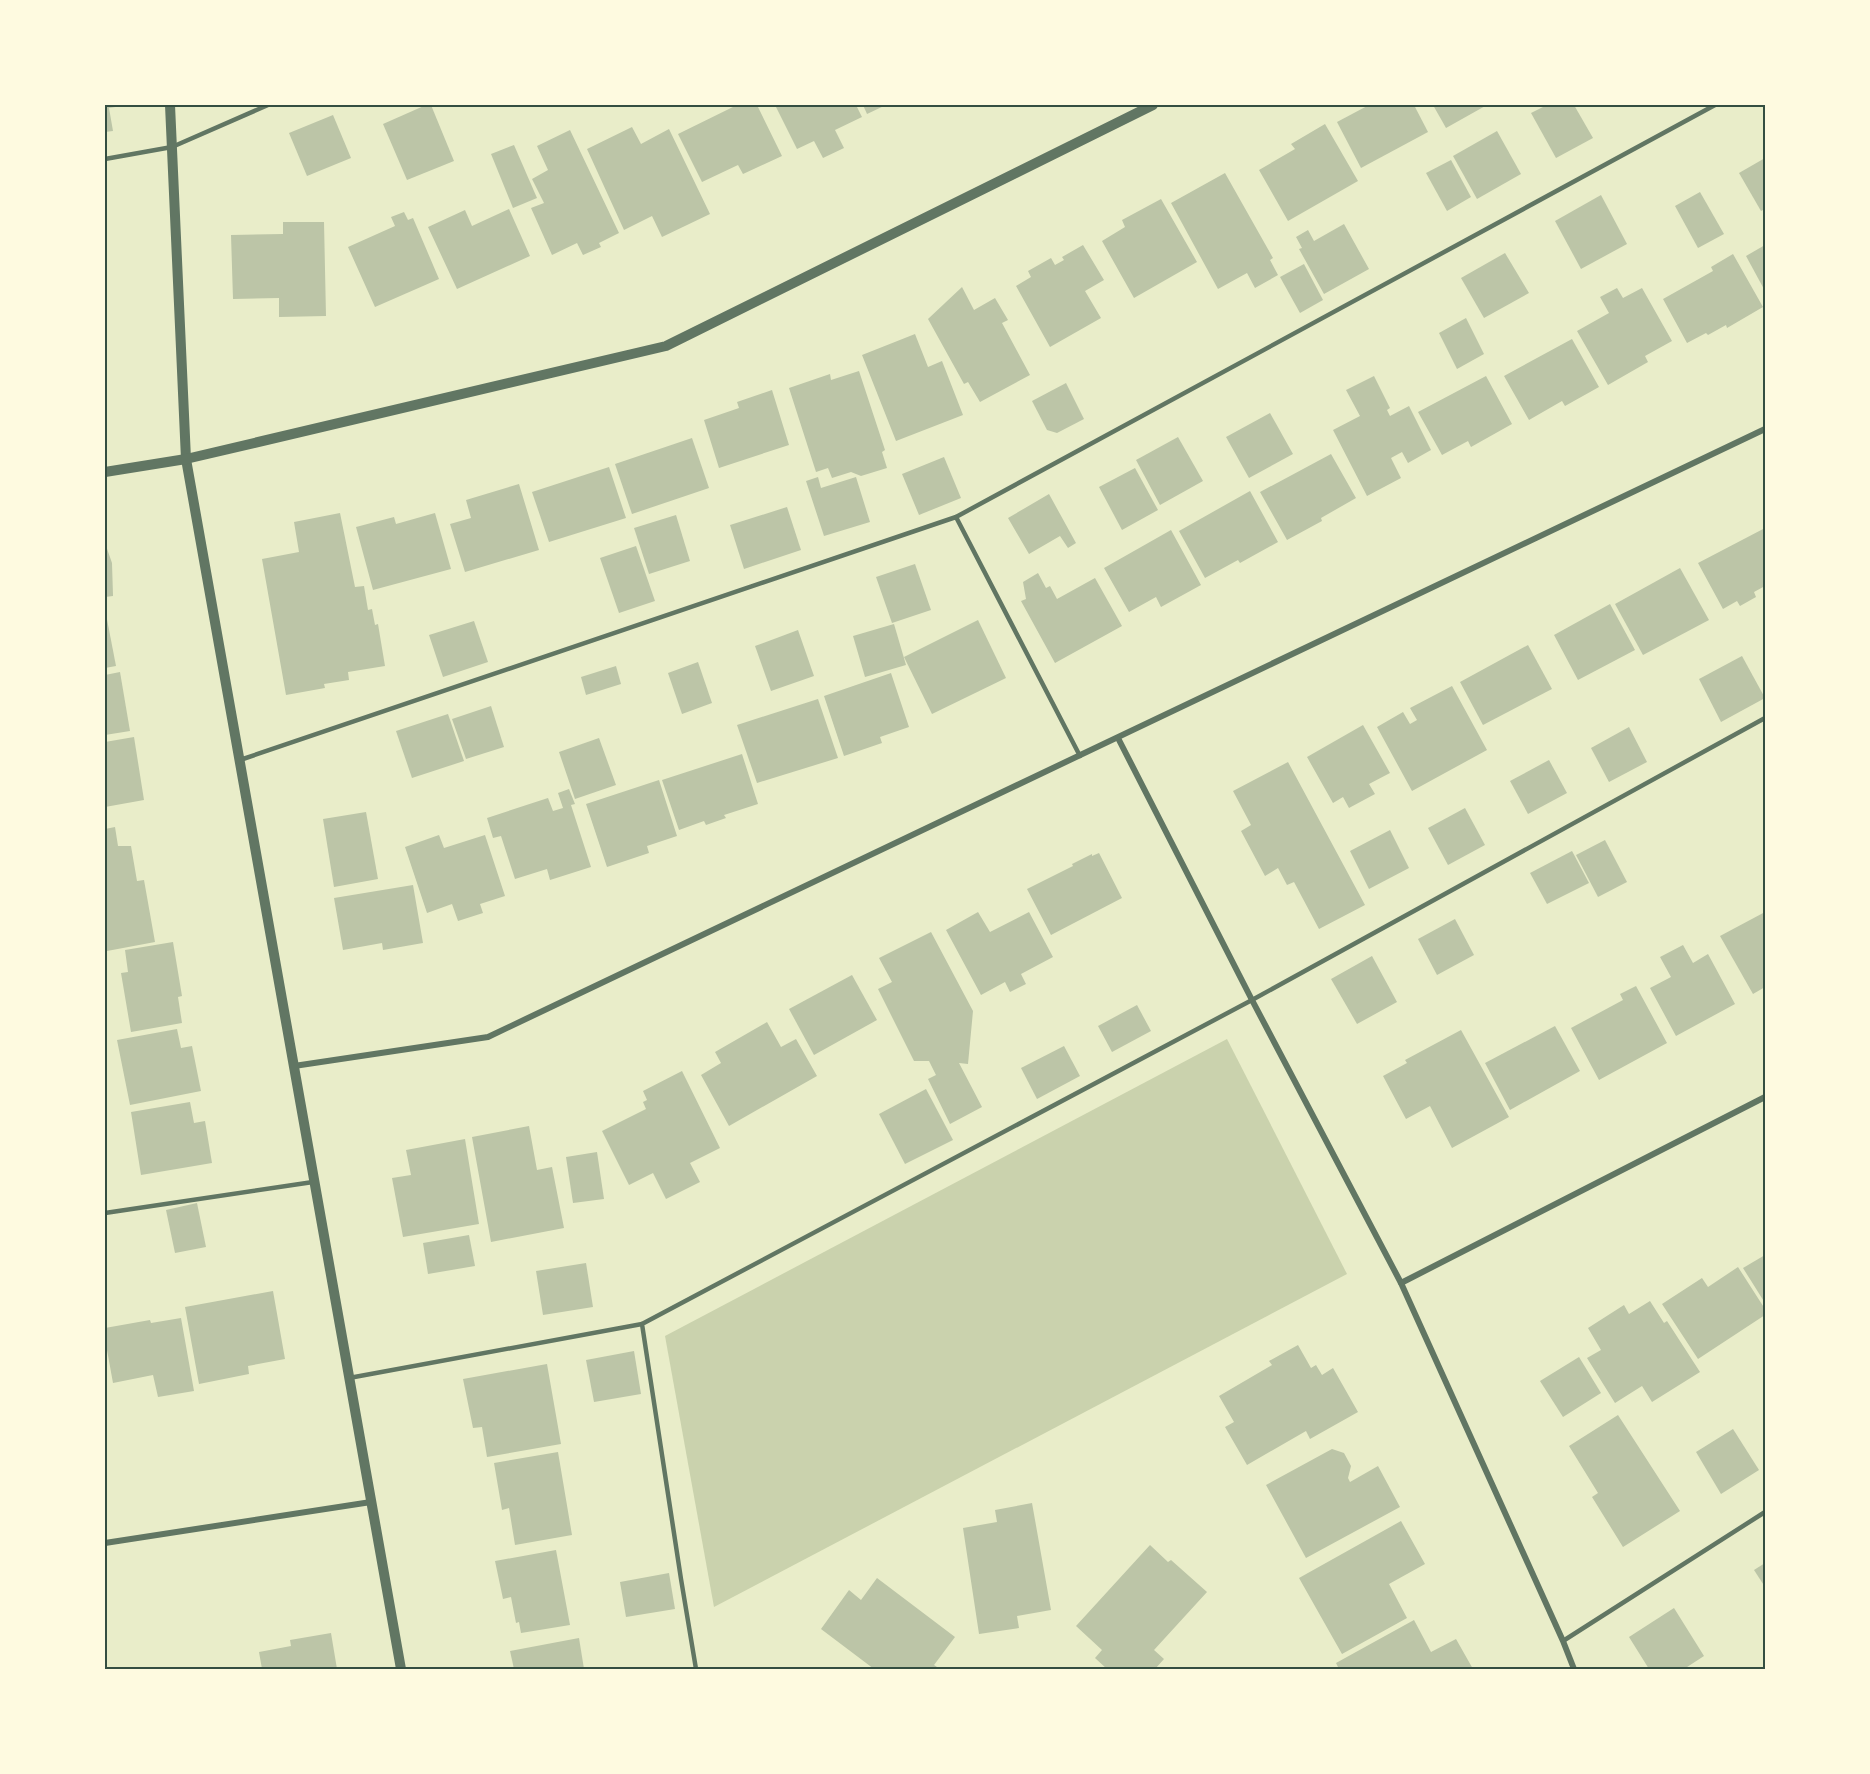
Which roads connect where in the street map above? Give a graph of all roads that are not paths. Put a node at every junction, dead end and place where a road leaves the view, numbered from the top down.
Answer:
1 (170, 105) edge
2 (268, 105) edge
3 (1153, 105) edge
4 (1715, 105) edge
5 (172, 147) junction
6 (105, 159) edge
7 (1765, 429) edge
8 (186, 459) junction
9 (105, 472) edge
10 (956, 516) junction
11 (1765, 718) edge
12 (1118, 738) junction
13 (1080, 756) junction
14 (239, 760) junction
15 (1252, 1000) junction
16 (294, 1066) junction
17 (1765, 1097) edge
18 (315, 1182) junction
19 (105, 1214) edge
20 (1401, 1282) junction
21 (642, 1324) junction
22 (349, 1378) junction
23 (371, 1502) junction
24 (1765, 1512) edge
25 (105, 1543) edge
26 (1563, 1641) junction
27 (401, 1669) edge
28 (696, 1669) edge
29 (1574, 1669) edge

1 - 5 street
2 - 5 lane
3 - 8 street
4 - 10 lane
5 - 6 lane
5 - 8 street
7 - 12 street
8 - 9 street
8 - 14 street
10 - 13 lane
10 - 14 lane
11 - 15 lane
12 - 13 street
12 - 15 street
13 - 16 street
14 - 16 street
15 - 20 street
15 - 21 lane
16 - 18 street
17 - 20 street
18 - 19 lane
18 - 22 street
20 - 26 street
21 - 22 lane
21 - 28 lane
22 - 23 street
23 - 25 street
23 - 27 street
24 - 26 lane
26 - 29 street

